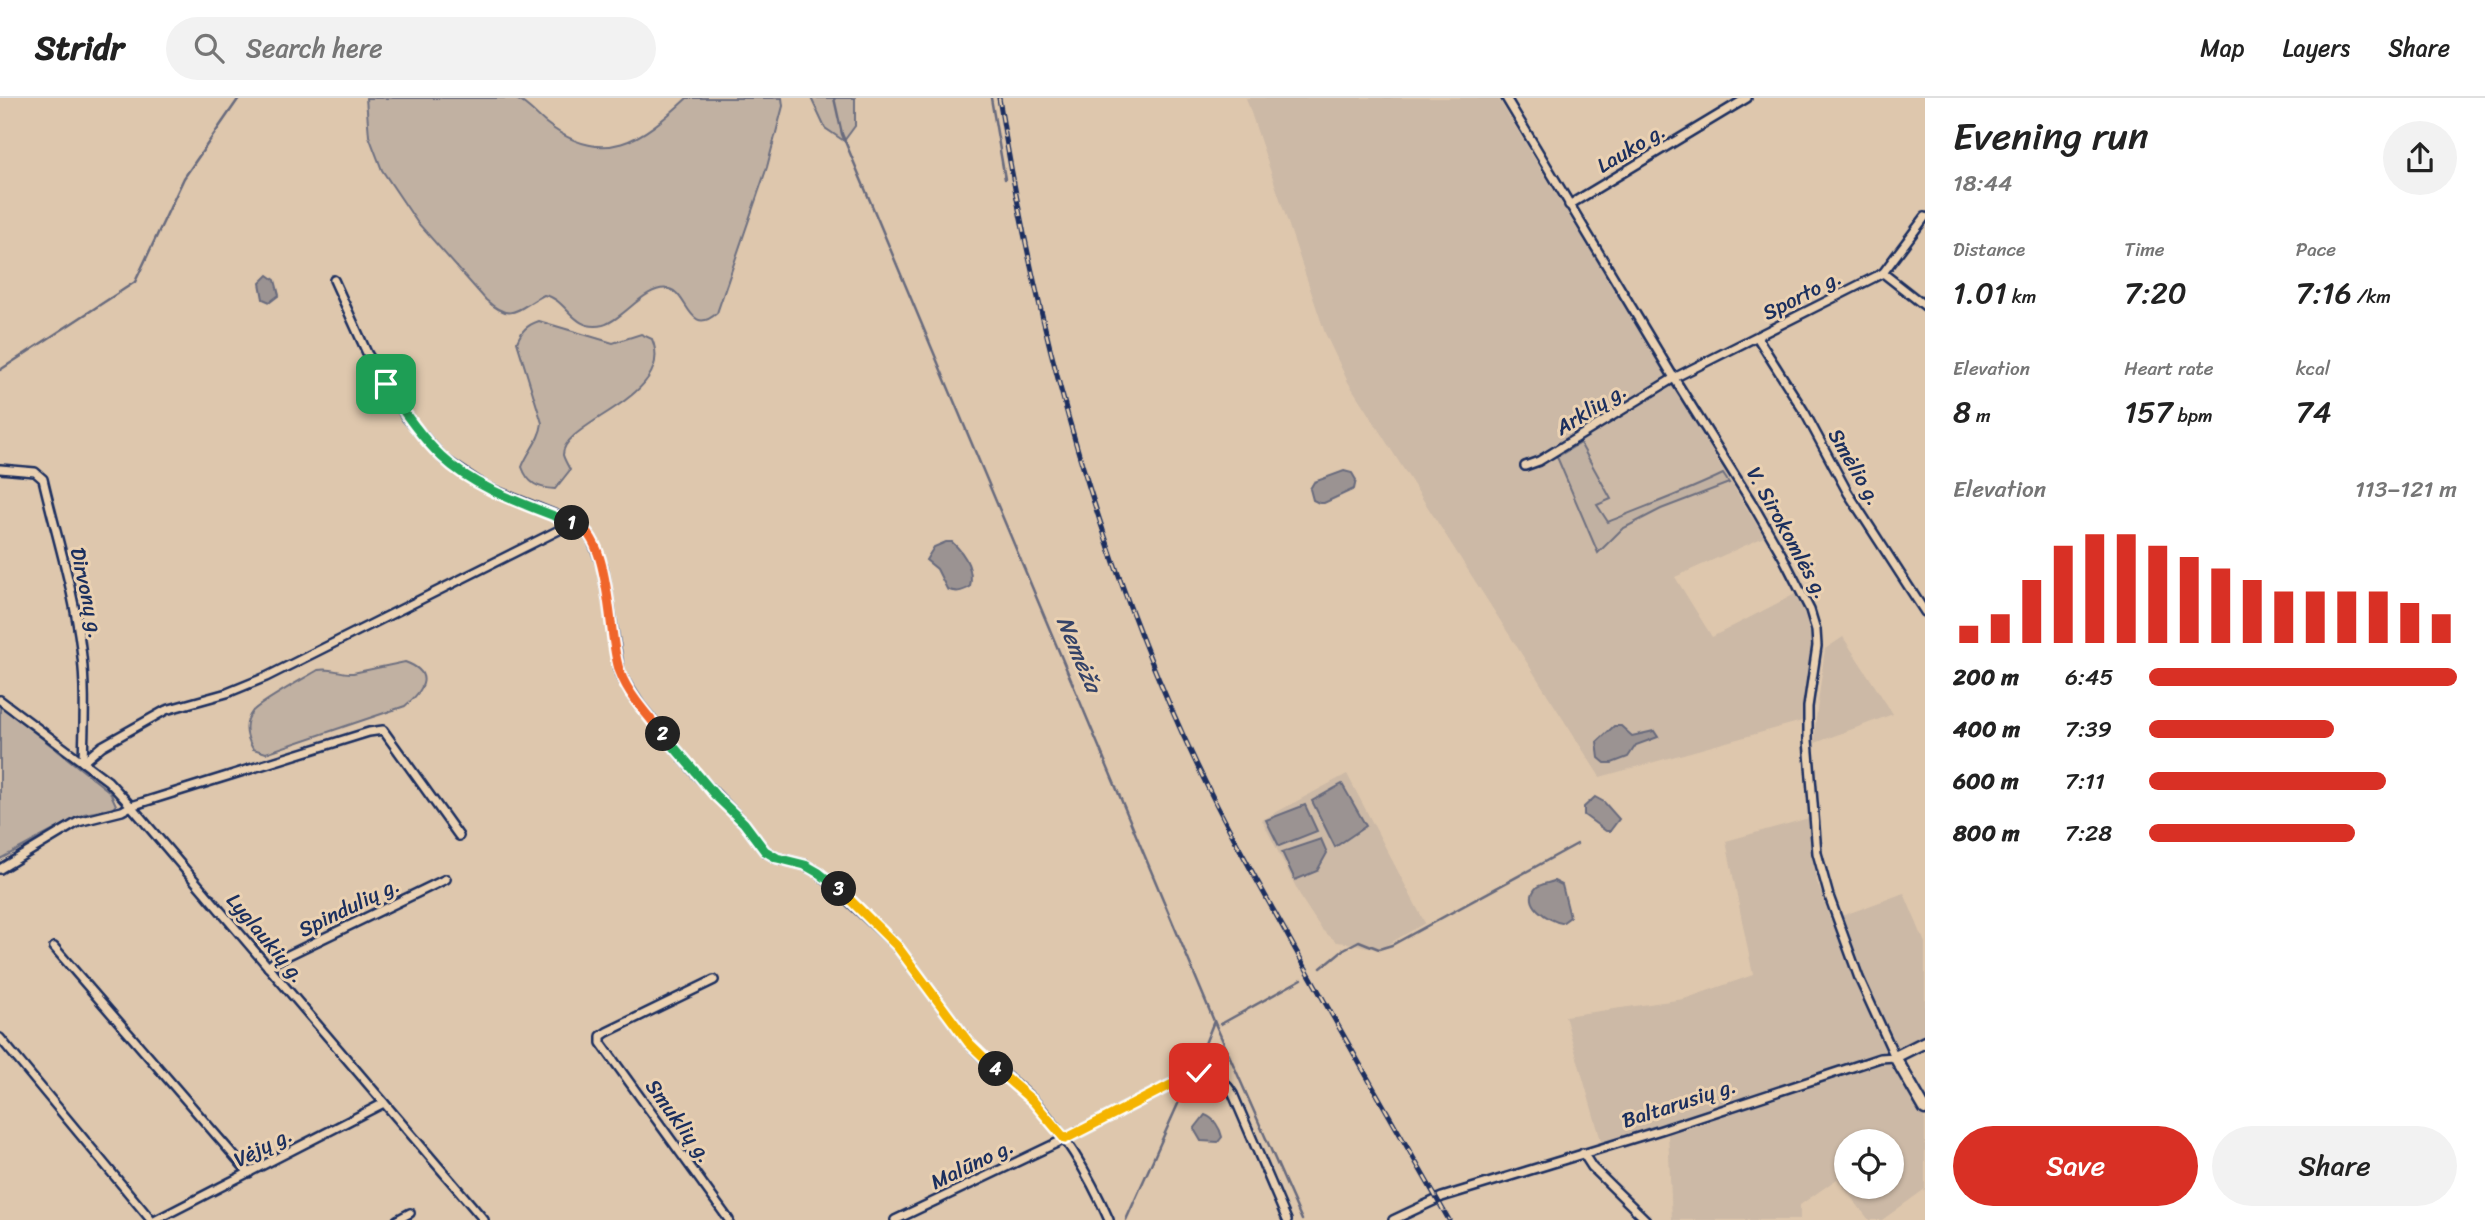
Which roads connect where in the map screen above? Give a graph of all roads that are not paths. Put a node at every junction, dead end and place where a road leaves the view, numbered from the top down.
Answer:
1 (1506, 98) edge
2 (1747, 98) edge
3 (1569, 205) junction
4 (1925, 218) edge
5 (1883, 273) junction
6 (334, 280) dead end
7 (1925, 306) edge
8 (1757, 337) junction
9 (1674, 378) junction
10 (1525, 466) dead end
11 (0, 469) edge
12 (573, 523) junction
13 (1925, 612) edge
14 (0, 700) edge
15 (83, 762) junction
16 (131, 806) junction
17 (460, 836) dead end
18 (0, 869) edge
19 (446, 879) dead end
20 (54, 947) dead end
21 (268, 967) junction
22 (714, 980) dead end
23 (0, 1038) edge
24 (1925, 1042) edge
25 (1895, 1057) junction
26 (384, 1104) junction
27 (1925, 1109) edge
28 (1065, 1139) junction
29 (1583, 1153) junction
30 (249, 1173) junction
31 (410, 1213) dead end
32 (151, 1220) edge
33 (156, 1220) edge
34 (397, 1220) edge
35 (484, 1220) edge
36 (729, 1220) edge
37 (895, 1220) edge
38 (1109, 1220) edge
39 (1287, 1220) edge
40 (1393, 1220) edge
41 (1646, 1220) edge

1 - 3 street, V. Sirokomlės g.
2 - 3 street, Lauko g.
3 - 9 street, V. Sirokomlės g.
4 - 5 street, Sporto g.
5 - 7 street
5 - 8 street, Sporto g.
6 - 12 street
8 - 9 street, Sporto g.
8 - 13 street, Smėlio g.
9 - 10 street, Arklių g.
9 - 25 street, V. Sirokomlės g.
11 - 15 street, Dirvonų g.
12 - 15 street
12 - 28 street
14 - 15 street, Lyglaukių g.
15 - 16 street, Lyglaukių g.
16 - 17 street
16 - 18 street
16 - 21 street, Lyglaukių g.
19 - 21 street, Spindulių g.
20 - 30 street
21 - 26 street, Lyglaukių g.
22 - 36 street, Smuklių g.
23 - 32 street
24 - 25 main road, Baltarusių g.
25 - 27 main road, V. Sirokomlės g.
25 - 29 street, Baltarusių g.
26 - 30 street, Vėjų g.
26 - 35 street, Lyglaukių g.
28 - 37 street, Malūno g.
28 - 38 street
28 - 39 street, Malūno g.
29 - 40 street, Baltarusių g.
29 - 41 street
30 - 33 street, Vėjų g.
31 - 34 street

